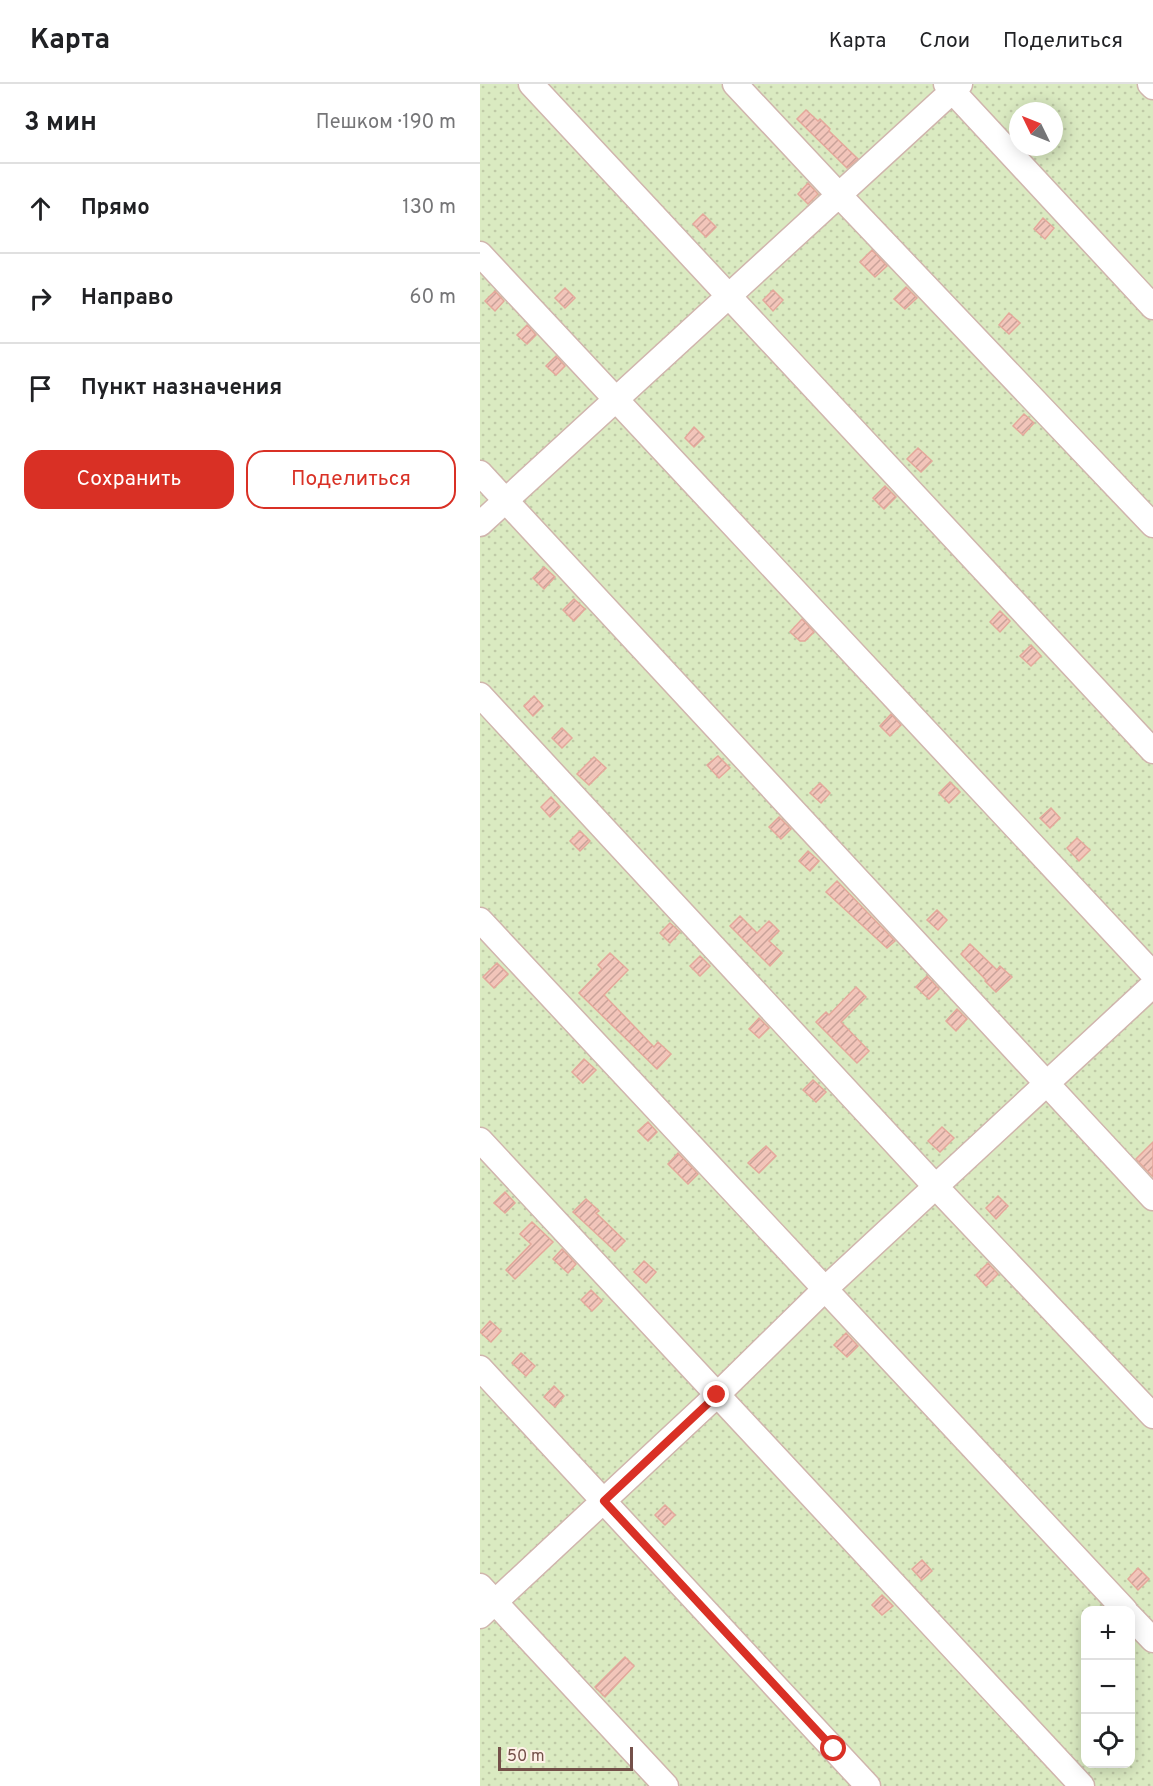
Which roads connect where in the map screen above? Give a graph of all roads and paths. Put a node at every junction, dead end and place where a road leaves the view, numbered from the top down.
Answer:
1 (531, 84) edge
2 (735, 84) edge
3 (1150, 84) edge
4 (953, 86) edge
5 (1153, 87) edge
6 (839, 195) junction
7 (480, 254) edge
8 (729, 296) junction
9 (1153, 307) edge
10 (615, 399) junction
11 (480, 473) edge
12 (505, 500) junction
13 (480, 524) edge
14 (1153, 525) edge
15 (480, 695) edge
16 (1153, 751) edge
17 (480, 920) edge
18 (1153, 974) edge
19 (1153, 985) edge
20 (1046, 1084) junction
21 (480, 1140) edge
22 (936, 1187) junction
23 (1153, 1198) edge
24 (825, 1288) junction
25 (480, 1368) edge
26 (717, 1395) junction
27 (1153, 1416) edge
28 (604, 1501) junction
29 (485, 1602) edge
30 (1120, 1606) edge
31 (1135, 1620) edge
32 (1153, 1640) edge
33 (666, 1786) edge
34 (868, 1786) edge
35 (1082, 1786) edge

1 - 8 street
2 - 6 street
3 - 5 street
4 - 6 street
4 - 9 street
6 - 8 street
6 - 14 street
7 - 10 street
8 - 10 street
8 - 16 street
10 - 12 street
10 - 18 street
11 - 12 street
12 - 13 street
12 - 20 street
15 - 22 street
17 - 24 street
19 - 20 street
20 - 22 street
20 - 23 street
21 - 26 street
22 - 24 street
22 - 27 street
24 - 26 street
24 - 30 street
25 - 28 street
26 - 28 street
26 - 35 street
28 - 29 street
28 - 34 street
29 - 33 street
31 - 32 street

